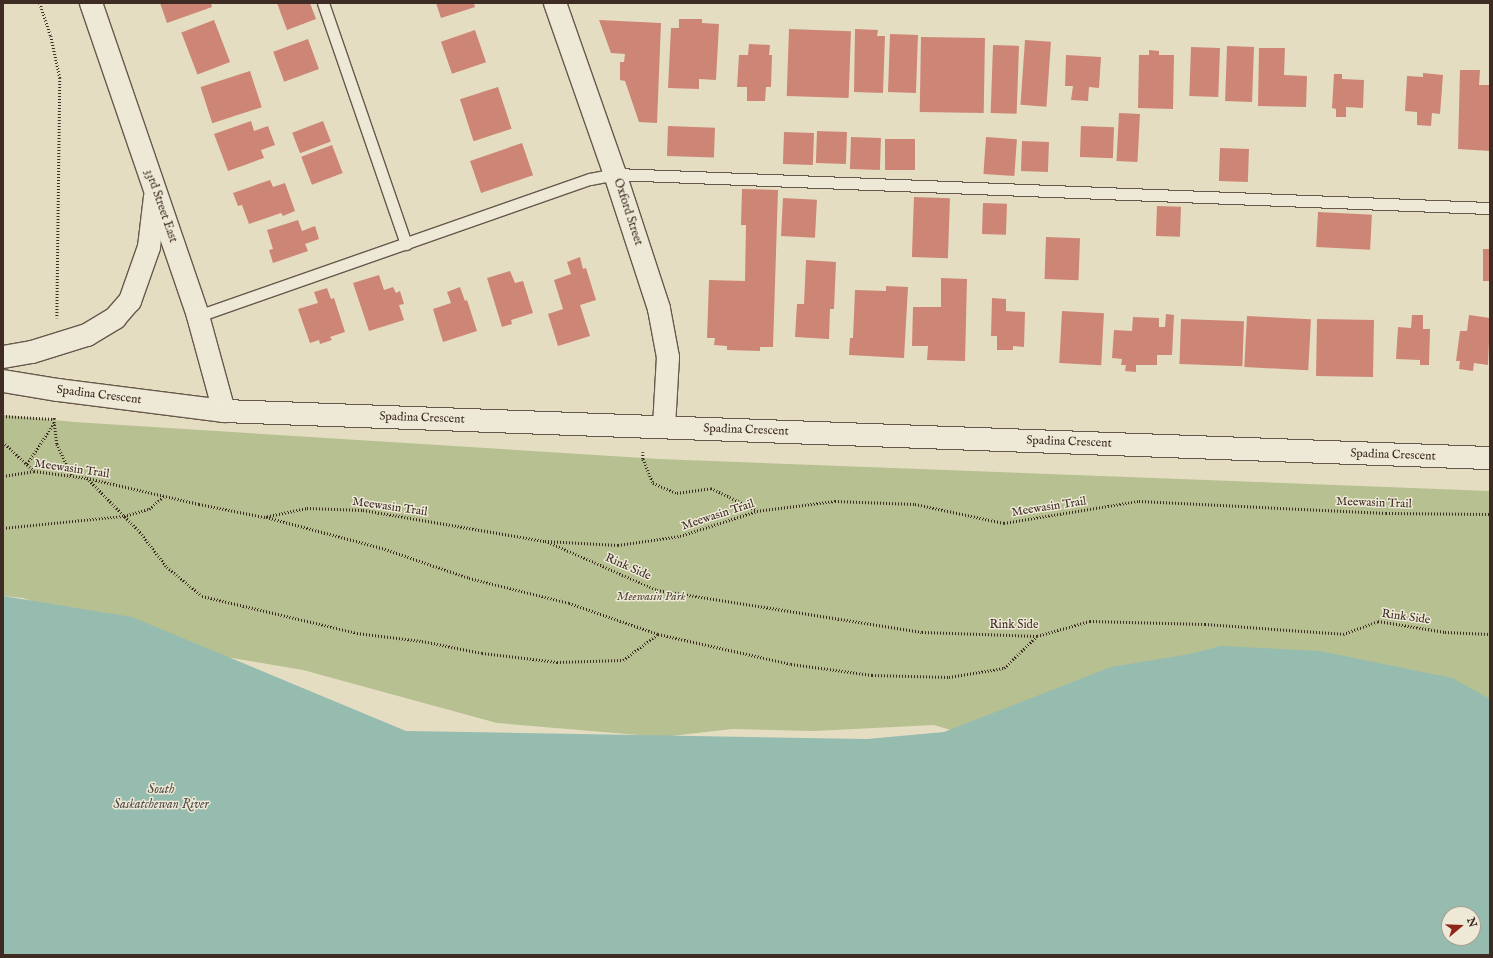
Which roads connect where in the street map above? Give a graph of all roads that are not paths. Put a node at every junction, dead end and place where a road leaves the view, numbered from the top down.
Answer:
1 (91, 3) edge
2 (323, 3) edge
3 (555, 3) edge
4 (615, 174) junction
5 (155, 190) junction
6 (1490, 208) edge
7 (406, 244) junction
8 (198, 316) junction
9 (3, 357) edge
10 (3, 381) edge
11 (224, 411) junction
12 (664, 427) junction
13 (1490, 458) edge

1 - 5 street, 33rd Street East
2 - 7 lane
3 - 4 street, Oxford Street
4 - 6 lane
4 - 7 lane
4 - 12 street, Oxford Street
5 - 8 street, 33rd Street East
5 - 9 street
7 - 8 lane
8 - 11 street, 33rd Street East
10 - 11 street, Spadina Crescent
11 - 12 street, Spadina Crescent
12 - 13 street, Spadina Crescent

